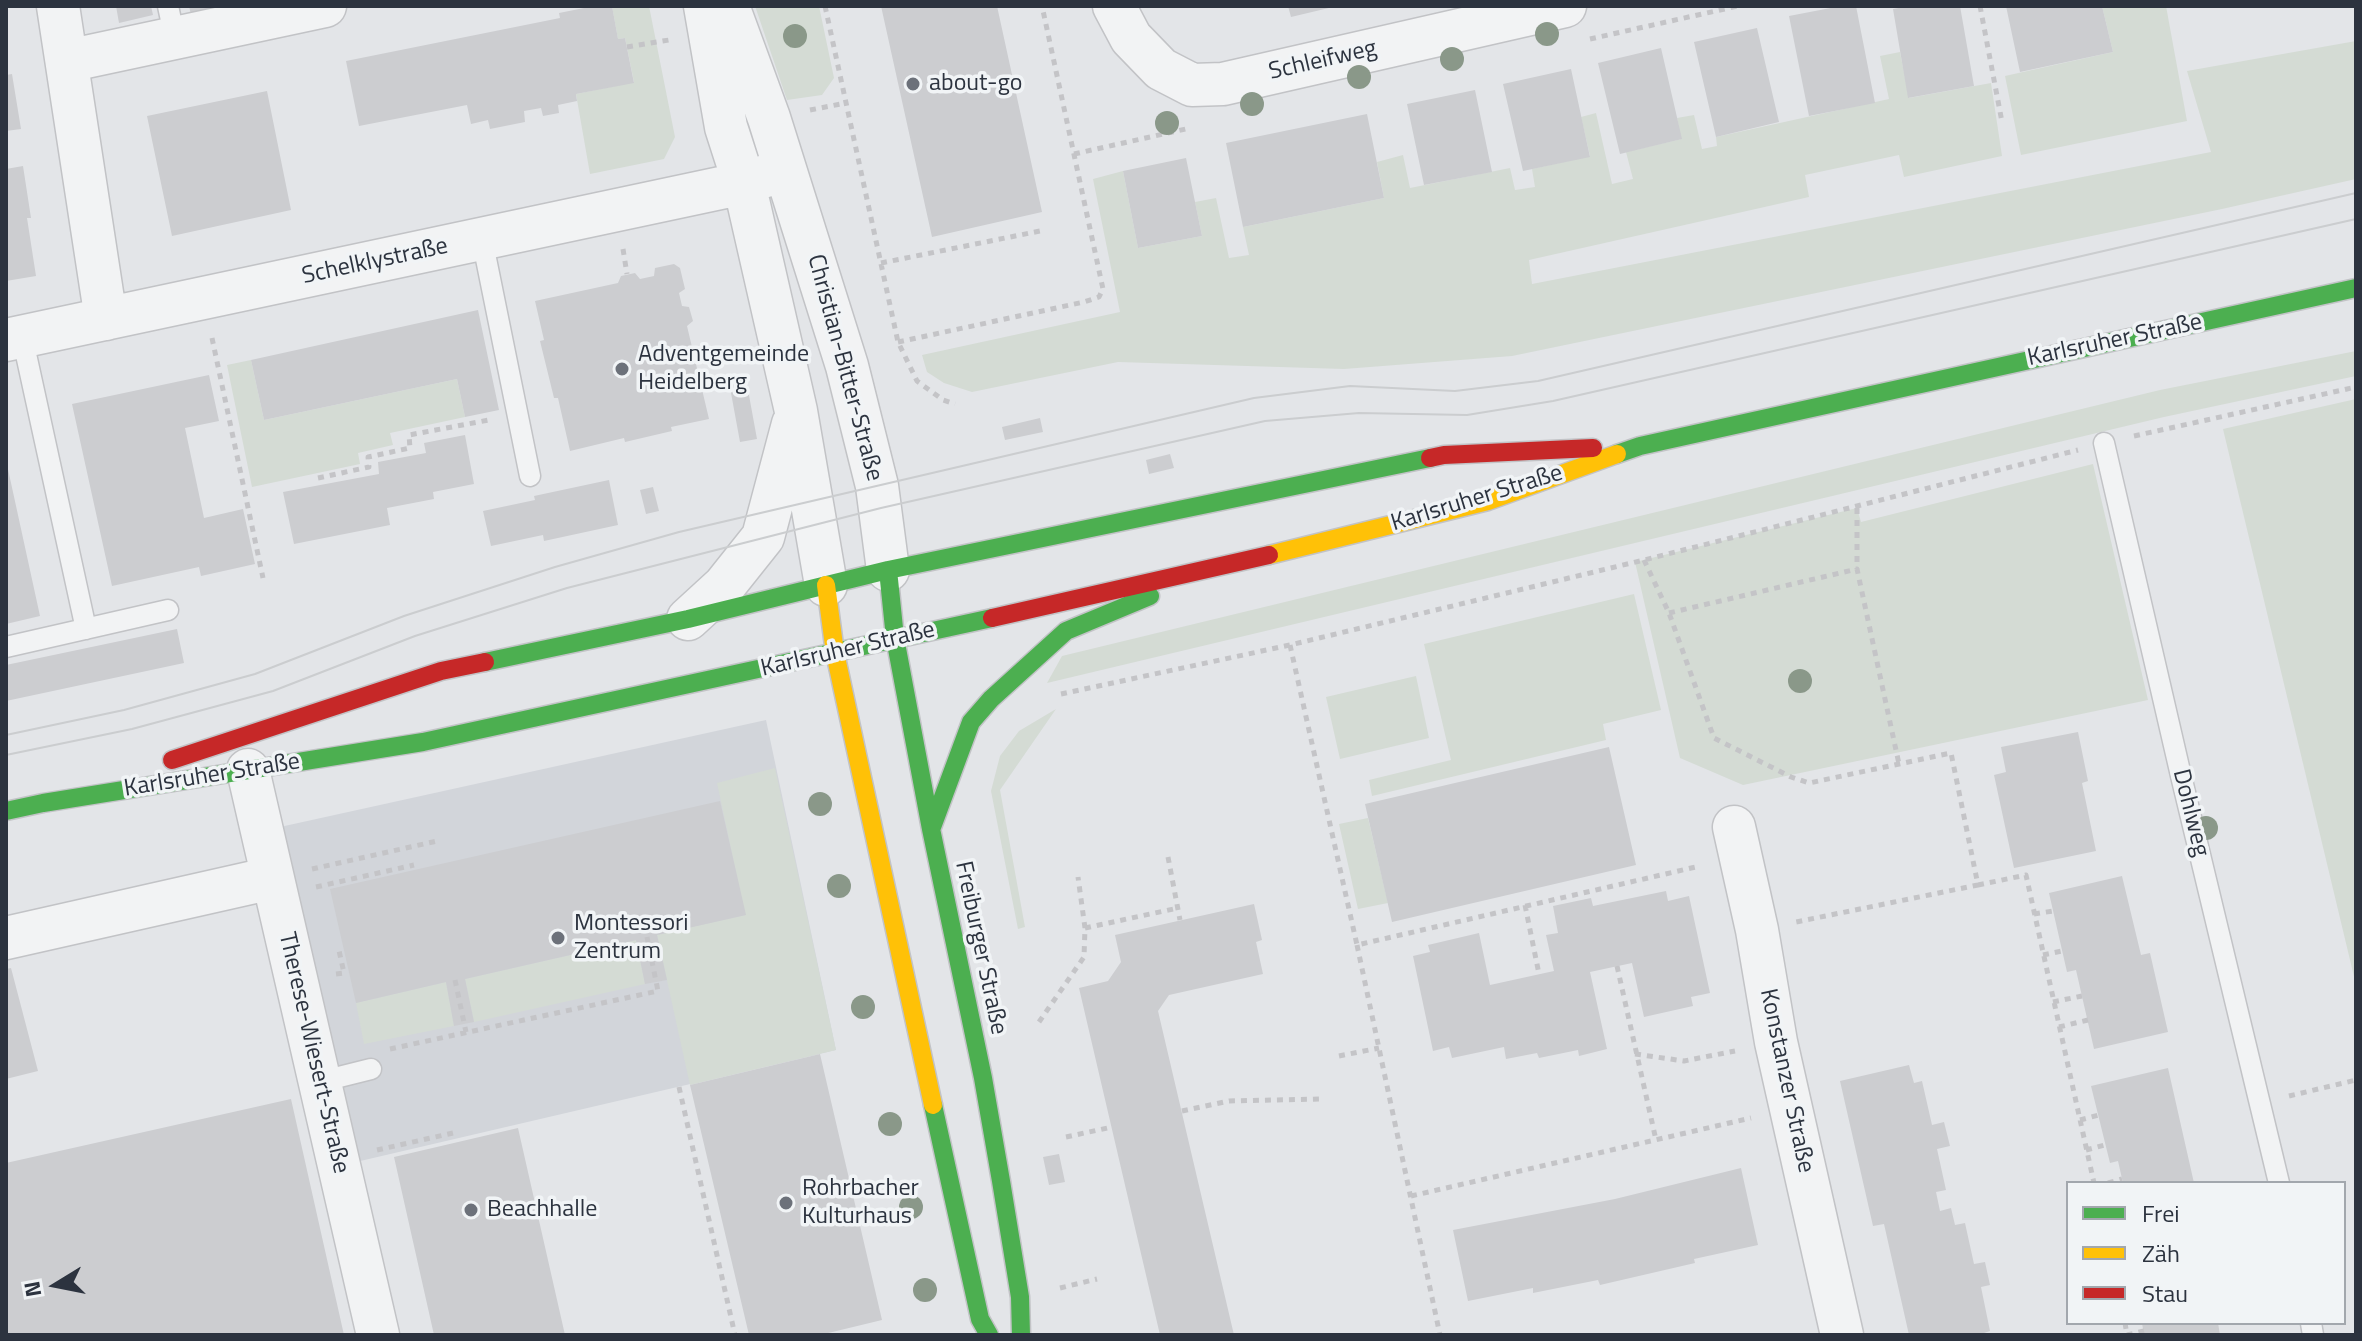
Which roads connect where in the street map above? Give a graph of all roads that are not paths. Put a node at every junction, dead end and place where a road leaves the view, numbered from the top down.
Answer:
1 (58, 6) edge
2 (325, 6) edge
3 (705, 6) edge
4 (728, 6) edge
5 (1114, 6) edge
6 (1565, 6) edge
7 (172, 22) edge
8 (67, 61) junction
9 (784, 170) junction
10 (744, 183) junction
11 (482, 239) junction
12 (2356, 288) edge
13 (106, 319) junction
14 (14, 338) edge
15 (796, 411) junction
16 (2104, 443) road end
17 (1640, 446) junction
18 (530, 476) dead end
19 (1225, 566) junction
20 (888, 570) junction
21 (826, 585) junction
22 (168, 610) dead end
23 (688, 619) junction
24 (86, 629) junction
25 (895, 638) junction
26 (6, 647) edge
27 (835, 653) junction
28 (248, 770) junction
29 (43, 803) junction
30 (6, 811) edge
31 (931, 829) junction
32 (1738, 842) road end
33 (274, 887) junction
34 (6, 938) edge
35 (371, 1069) dead end
36 (317, 1074) junction
37 (2279, 1181) edge
38 (1836, 1334) edge
39 (378, 1335) edge
40 (989, 1335) edge
41 (1021, 1335) edge

1 - 8 street
2 - 7 street
3 - 10 street
4 - 9 street, Christian-Bitter-Straße
5 - 6 street, Schleifweg
7 - 8 street
8 - 13 street
9 - 10 street
9 - 20 street, Christian-Bitter-Straße
10 - 11 street, Schelklystraße
10 - 15 street
11 - 13 street, Schelklystraße
11 - 18 lane
12 - 17 main road, Karlsruher Straße
13 - 14 street, Schelklystraße
14 - 24 lane
15 - 21 street
15 - 23 street
16 - 37 lane, Dohlweg
17 - 19 main road, Karlsruher Straße
17 - 20 main road, Karlsruher Straße
19 - 25 main road, Karlsruher Straße
19 - 31 main road
20 - 21 main road, Karlsruher Straße
20 - 25 main road, Freiburger Straße
21 - 23 main road, Karlsruher Straße
21 - 27 main road
22 - 24 lane
23 - 29 main road, Karlsruher Straße
24 - 26 lane
25 - 27 main road, Karlsruher Straße
25 - 31 main road, Freiburger Straße
27 - 28 main road, Karlsruher Straße
27 - 40 main road
28 - 29 main road, Karlsruher Straße
28 - 33 street, Therese-Wiesert-Straße
29 - 30 main road, Karlsruher Straße
31 - 41 main road, Freiburger Straße
32 - 38 street, Konstanzer Straße
33 - 34 street
33 - 36 street, Therese-Wiesert-Straße
35 - 36 lane
36 - 39 street, Therese-Wiesert-Straße

